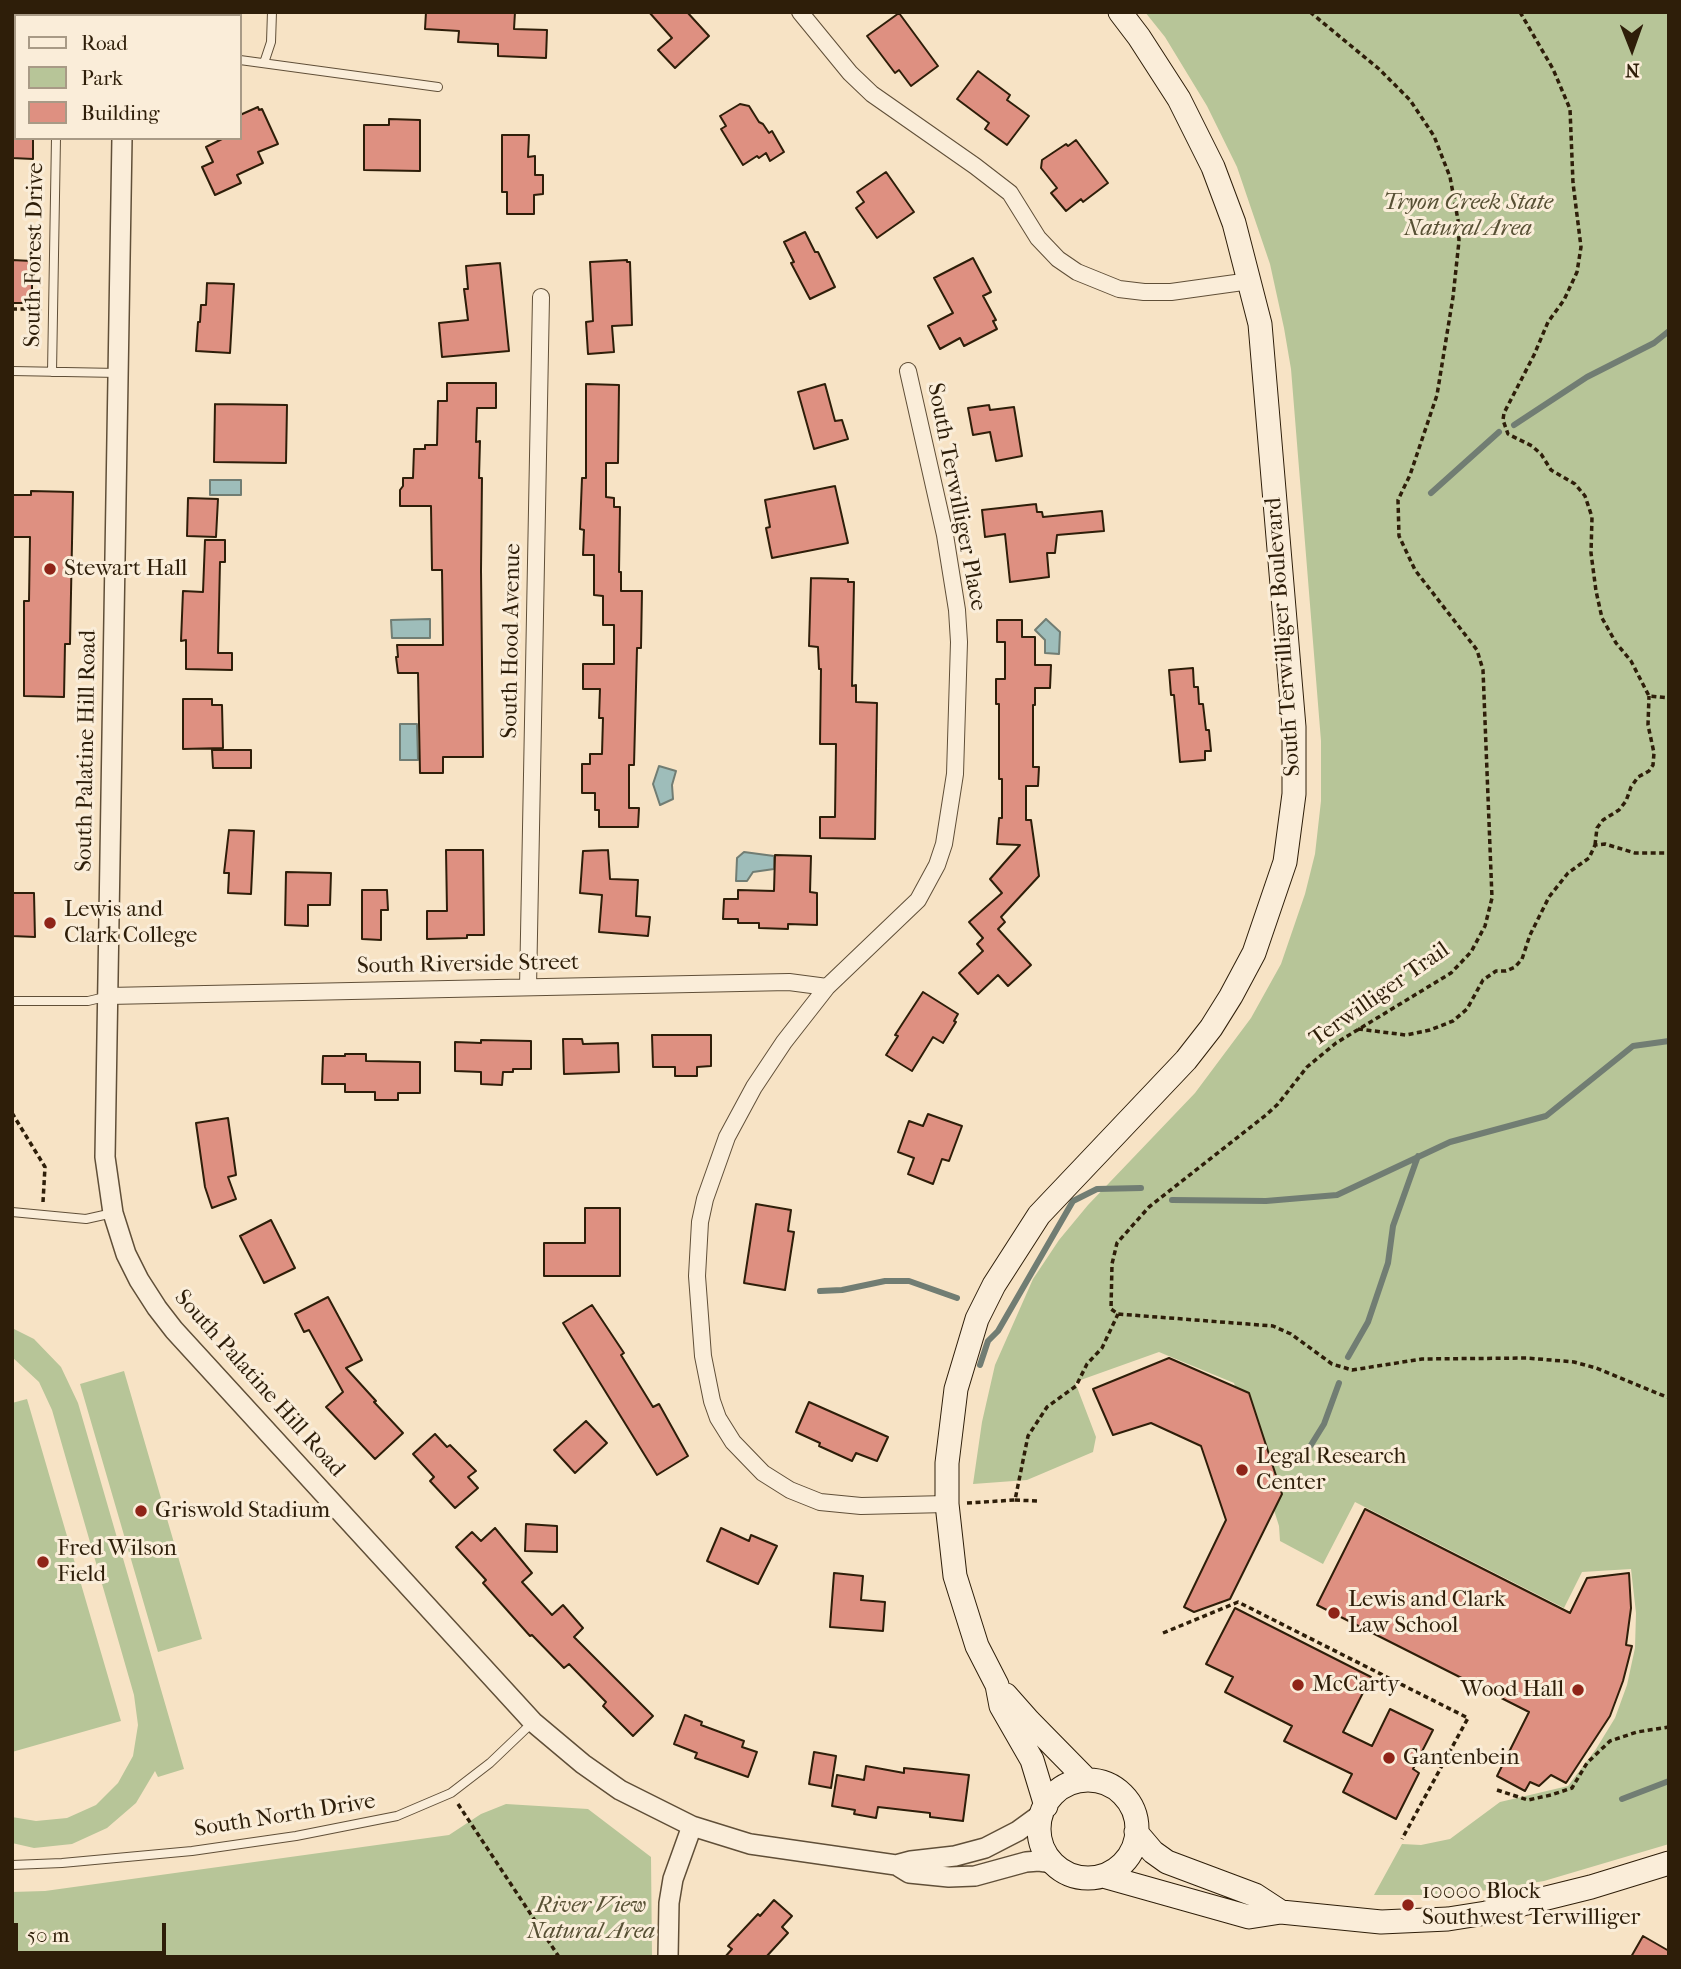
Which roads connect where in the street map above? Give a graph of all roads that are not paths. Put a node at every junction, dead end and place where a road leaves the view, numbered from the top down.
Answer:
1 (272, 12) edge
2 (800, 12) edge
3 (1120, 12) edge
4 (242, 60) edge
5 (264, 63) junction
6 (438, 87) dead end
7 (56, 140) edge
8 (122, 140) edge
9 (1250, 281) junction
10 (541, 297) dead end
11 (12, 371) edge
12 (52, 372) junction
13 (908, 372) dead end
14 (118, 373) junction
15 (528, 987) junction
16 (827, 987) junction
17 (108, 996) junction
18 (12, 1001) edge
19 (12, 1212) edge
20 (113, 1213) junction
21 (956, 1503) junction
22 (997, 1685) junction
23 (533, 1722) junction
24 (1086, 1779) junction
25 (1043, 1811) junction
26 (692, 1826) junction
27 (1136, 1832) junction
28 (1053, 1863) junction
29 (1669, 1863) edge
30 (12, 1865) edge
31 (896, 1865) junction
32 (1103, 1876) junction
33 (1281, 1912) junction
34 (668, 1957) edge

1 - 5 lane
2 - 9 street
3 - 9 main road, South Terwilliger Boulevard
4 - 5 lane
5 - 6 lane
7 - 12 lane, South Forest Drive
8 - 14 street, South Palatine Hill Road
9 - 21 main road, South Terwilliger Boulevard
10 - 15 street, South Hood Avenue
11 - 12 lane
12 - 14 lane
13 - 16 street, South Terwilliger Place
14 - 17 street, South Palatine Hill Road
15 - 16 street, South Riverside Street
15 - 17 street, South Riverside Street
16 - 21 street, South Terwilliger Place
17 - 18 lane
17 - 20 street, South Palatine Hill Road
19 - 20 lane
20 - 23 street, South Palatine Hill Road
21 - 22 main road, South Terwilliger Boulevard
22 - 24 main road, South Terwilliger Boulevard
22 - 25 main road, South Terwilliger Boulevard
23 - 26 street, South Palatine Hill Road
23 - 30 lane, South North Drive
24 - 25 main road
24 - 27 main road, South Terwilliger Boulevard
25 - 28 main road, South Terwilliger Boulevard
25 - 31 street
26 - 31 street, South Palatine Hill Road
26 - 34 street
27 - 32 main road
27 - 33 main road, South Terwilliger Boulevard
28 - 31 street
28 - 32 main road
29 - 33 main road
32 - 33 main road

